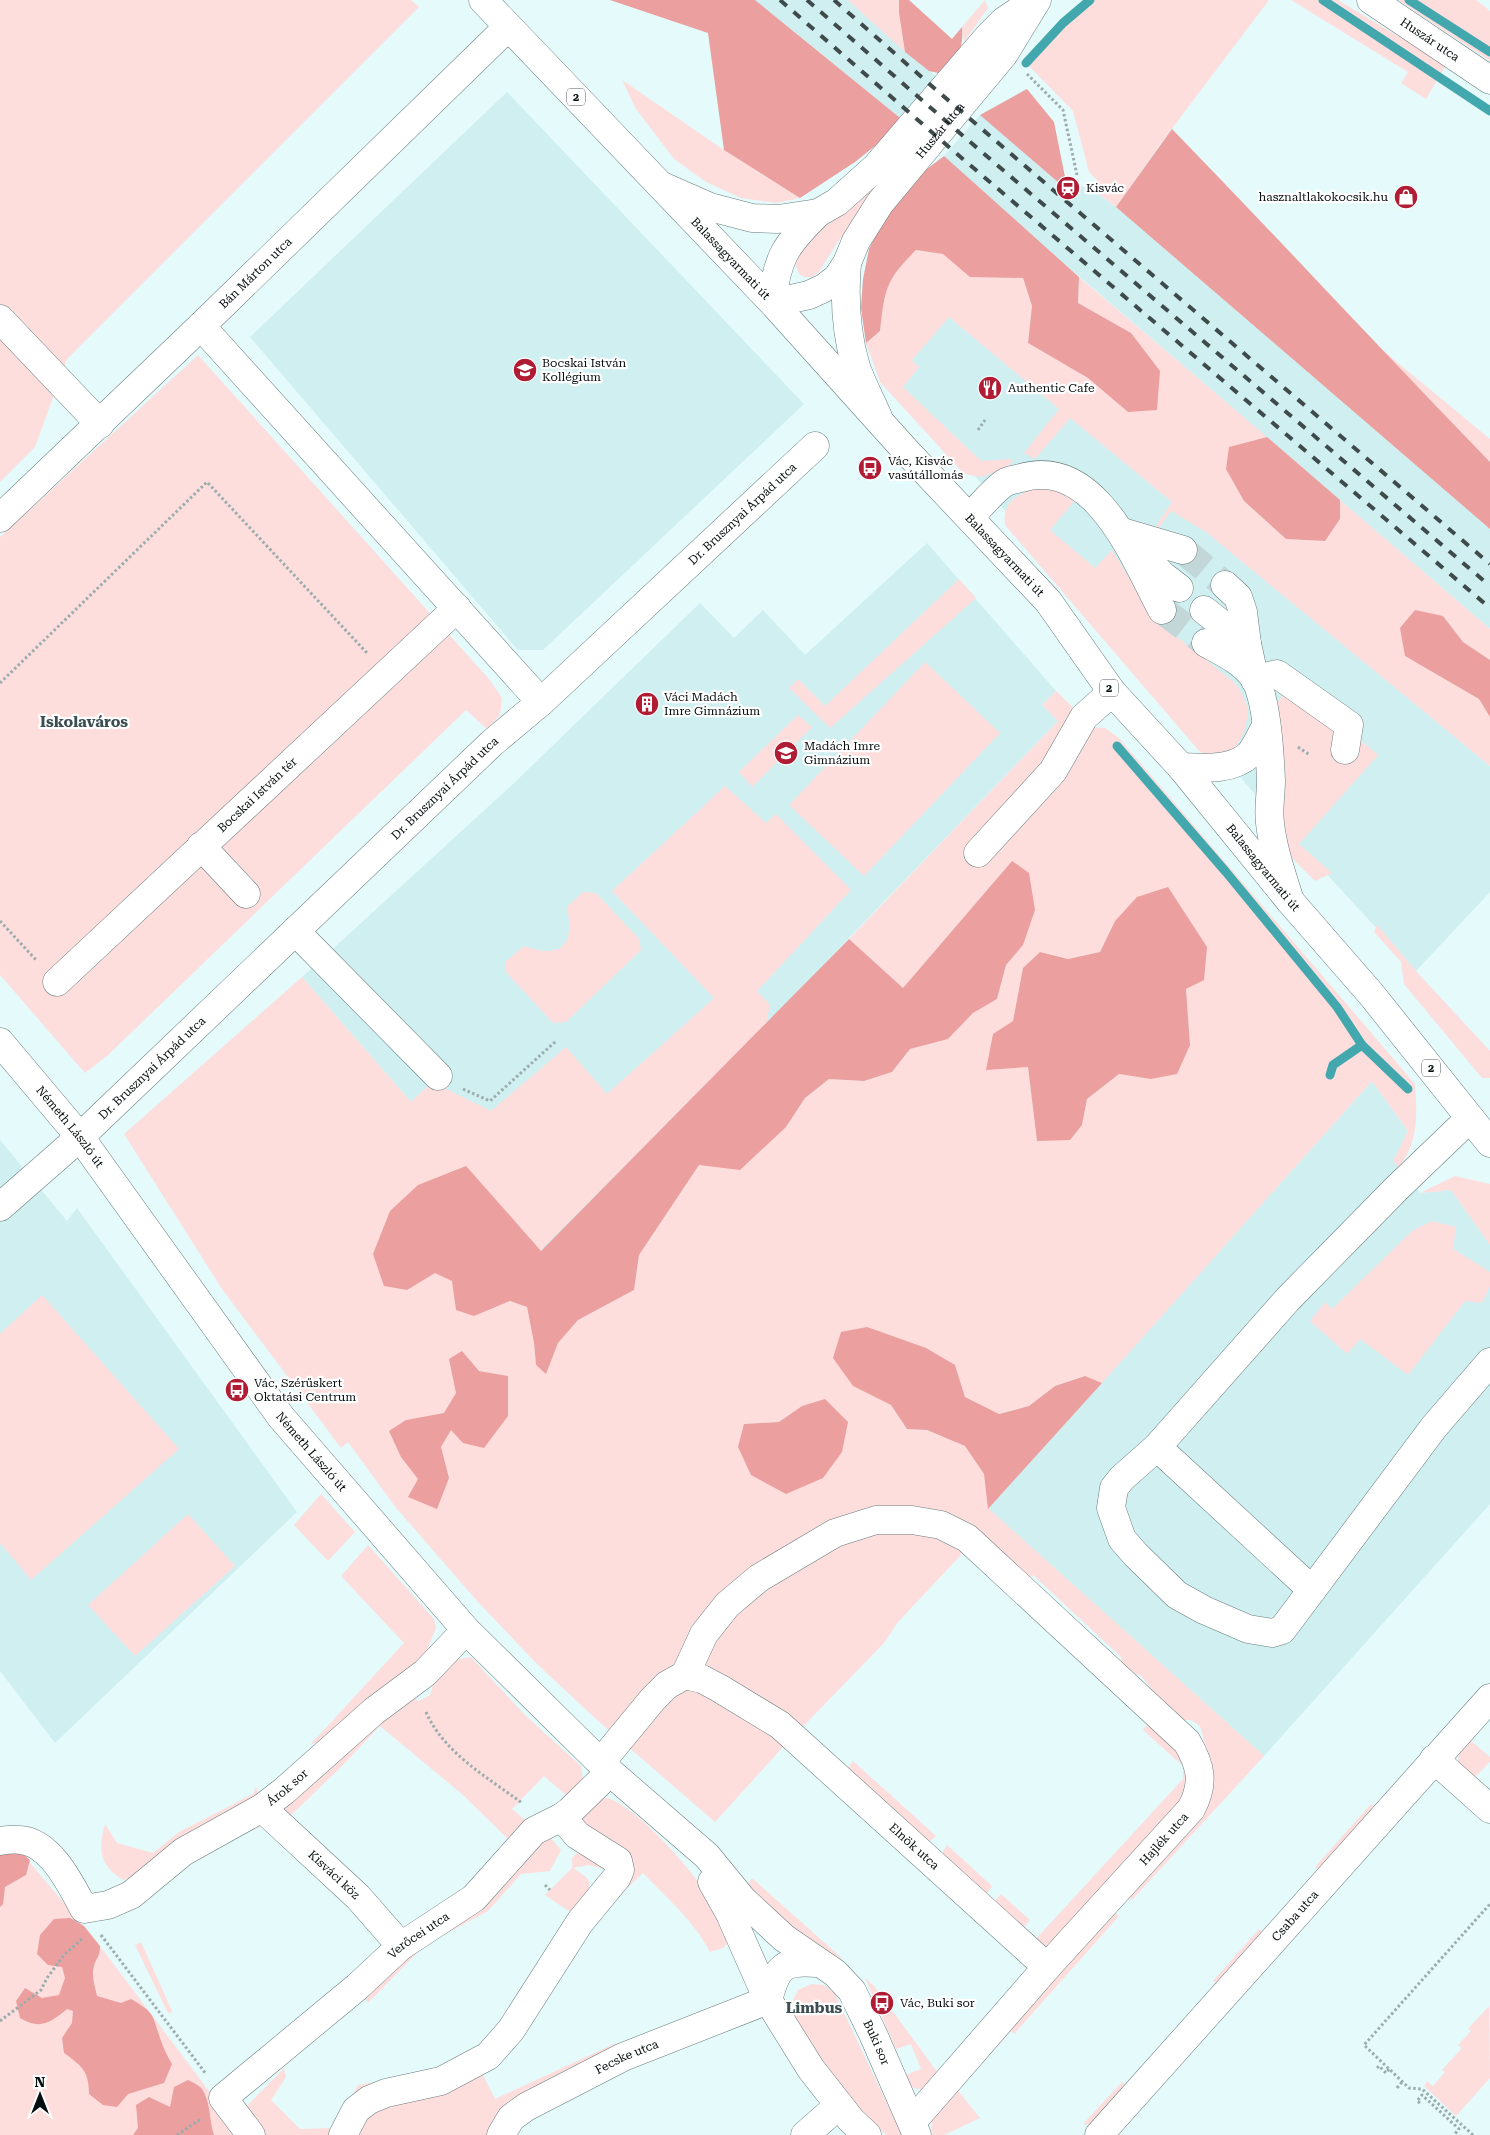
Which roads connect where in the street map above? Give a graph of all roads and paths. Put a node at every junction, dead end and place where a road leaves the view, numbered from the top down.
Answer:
1 (483, 0) edge
2 (1036, 0) edge
3 (1371, 0) edge
4 (508, 27) junction
5 (1025, 72) dead end
6 (1490, 80) edge
7 (1077, 175) dead end
8 (660, 185) junction
9 (818, 214) junction
10 (846, 263) junction
11 (773, 303) junction
12 (0, 319) edge
13 (201, 326) junction
14 (985, 420) dead end
15 (880, 421) junction
16 (100, 424) junction
17 (978, 430) dead end
18 (816, 446) dead end
19 (970, 517) junction
20 (0, 518) edge
21 (1119, 530) junction
22 (1183, 550) tunnel mouth
23 (1225, 585) tunnel mouth
24 (1179, 588) tunnel mouth
25 (457, 608) junction
26 (1162, 610) tunnel mouth
27 (1204, 610) dead end
28 (1206, 643) tunnel mouth
29 (1247, 644) junction
30 (386, 674) junction
31 (1255, 680) junction
32 (0, 683) edge
33 (1112, 692) junction
34 (541, 702) junction
35 (1266, 726) junction
36 (1345, 750) dead end
37 (1181, 767) junction
38 (201, 846) junction
39 (978, 853) dead end
40 (246, 894) dead end
41 (1290, 901) junction
42 (0, 921) edge
43 (295, 931) junction
44 (56, 982) joint
45 (556, 1041) dead end
46 (0, 1042) edge
47 (438, 1076) joint
48 (1470, 1118) junction
49 (80, 1137) junction
50 (1490, 1143) edge
51 (0, 1207) edge
52 (1490, 1362) edge
53 (1157, 1447) junction
54 (1312, 1590) junction
55 (466, 1630) junction
56 (685, 1675) junction
57 (1490, 1698) edge
58 (426, 1712) dead end
59 (1434, 1759) junction
60 (605, 1767) junction
61 (262, 1808) junction
62 (1490, 1809) edge
63 (554, 1820) junction
64 (677, 1832) junction
65 (0, 1841) edge
66 (546, 1886) dead end
67 (550, 1890) dead end
68 (1490, 1904) edge
69 (89, 1918) junction
70 (402, 1946) junction
71 (818, 1963) junction
72 (1047, 1967) junction
73 (768, 2000) junction
74 (0, 2021) edge
75 (1376, 2068) dead end
76 (1389, 2069) junction
77 (1402, 2082) junction
78 (1397, 2088) dead end
79 (223, 2098) junction
80 (1420, 2103) dead end
81 (839, 2105) junction
82 (1446, 2110) junction
83 (1441, 2115) junction
84 (914, 2128) edge
85 (251, 2135) edge
86 (343, 2135) edge
87 (501, 2135) edge
88 (804, 2135) edge
89 (867, 2135) edge
90 (1099, 2135) edge
91 (1454, 2135) edge
92 (1473, 2135) edge

1 - 4 street, Balassagyarmati út / 2
2 - 9 street, Huszár utca
2 - 10 street, Huszár utca
3 - 6 street, Huszár utca
4 - 8 street, Balassagyarmati út / 2
4 - 13 street, Bán Márton utca
5 - 7 path
8 - 9 street, Huszár utca
8 - 11 street, Balassagyarmati út / 2
9 - 11 street, Huszár utca
10 - 11 street, Huszár utca
10 - 15 street, Huszár utca
11 - 15 street, Balassagyarmati út / 2
12 - 16 street
13 - 16 street, Bán Márton utca
13 - 25 street
14 - 17 path
15 - 19 street, Balassagyarmati út / 2
16 - 20 street, Bán Márton utca
18 - 34 street, Dr. Brusznyai Árpád utca
19 - 21 street
19 - 33 street, Balassagyarmati út / 2
21 - 22 street
21 - 24 street
21 - 26 street
23 - 29 street
25 - 30 street, Bocskai István tér
25 - 34 street
27 - 29 street
28 - 31 street
29 - 31 street
30 - 32 path
30 - 38 street, Bocskai István tér
31 - 35 street
31 - 36 street
33 - 37 street, Balassagyarmati út / 2
33 - 39 street
34 - 43 street, Dr. Brusznyai Árpád utca
35 - 37 street
35 - 41 street
37 - 41 street, Balassagyarmati út / 2
38 - 40 street
38 - 44 street, Bocskai István tér
41 - 48 street, Balassagyarmati út / 2
42 - 44 path
43 - 47 street
43 - 49 street, Dr. Brusznyai Árpád utca
45 - 47 path
46 - 49 street, Németh László út
48 - 50 street, Balassagyarmati út / 2
48 - 53 street
49 - 51 street, Dr. Brusznyai Árpád utca
49 - 55 street, Németh László út
52 - 54 street
53 - 54 street
53 - 54 street
55 - 60 street, Németh László út
55 - 61 street, Árok sor
56 - 60 street, Verőcei utca
56 - 72 street, Elnök utca
56 - 72 street, Hajlék utca
57 - 59 street, Csaba utca
58 - 63 path
59 - 62 street
59 - 90 street, Csaba utca
60 - 63 street, Verőcei utca
60 - 64 street, Buki sor
61 - 69 street, Árok sor
61 - 70 street, Kisváci köz
63 - 70 street, Verőcei utca
63 - 86 street
64 - 71 street, Buki sor
64 - 73 street, Buki sor
65 - 69 street
66 - 67 path
68 - 76 path
69 - 74 path
69 - 79 path
70 - 79 street, Verőcei utca
71 - 73 street
71 - 84 street, Buki sor
72 - 84 street, Hajlék utca
73 - 81 street, Buki sor
73 - 87 street, Fecske utca
75 - 76 path
76 - 77 path
77 - 78 path
77 - 82 path
79 - 85 street
80 - 83 path
81 - 88 street
81 - 89 street, Buki sor
82 - 83 path
82 - 92 path
83 - 91 path

